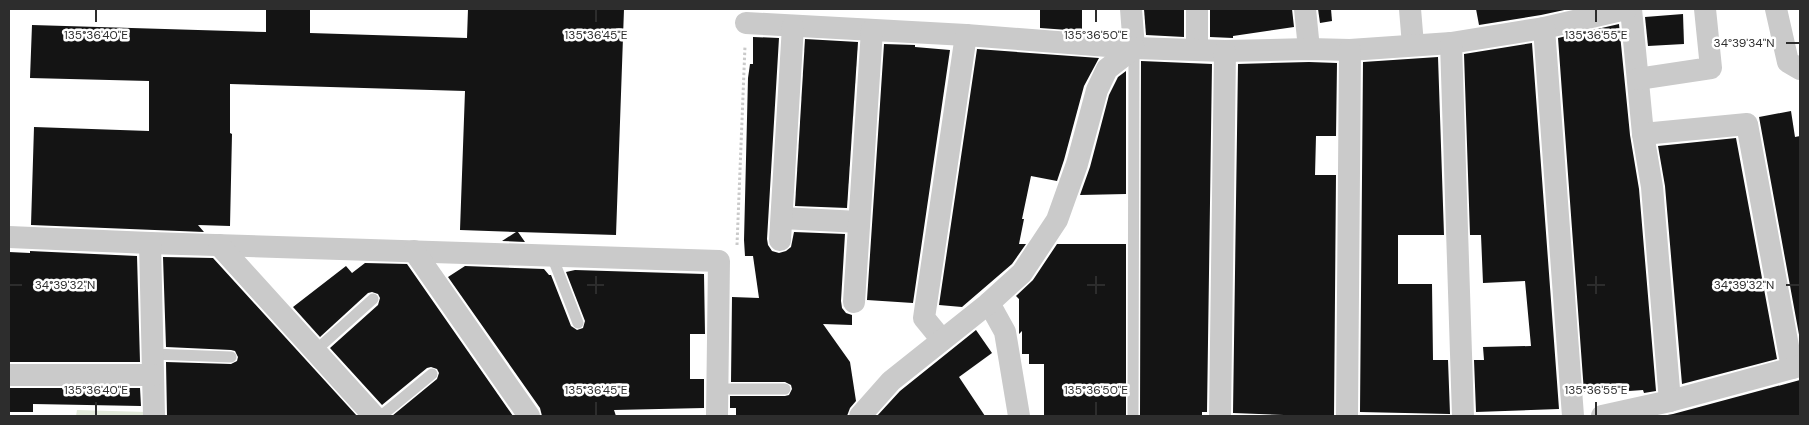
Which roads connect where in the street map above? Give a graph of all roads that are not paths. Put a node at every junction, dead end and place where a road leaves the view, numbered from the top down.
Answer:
1 (1131, 9) edge
2 (1197, 9) edge
3 (1305, 9) edge
4 (1410, 9) edge
5 (1626, 9) edge
6 (1631, 9) edge
7 (1705, 9) edge
8 (1776, 9) edge
9 (1556, 20) edge
10 (746, 23) road end
11 (793, 26) junction
12 (872, 30) junction
13 (966, 35) junction
14 (1451, 43) junction
15 (1413, 45) junction
16 (1134, 48) junction
17 (1309, 49) junction
18 (1197, 50) junction
19 (1350, 50) junction
20 (1226, 51) junction
21 (1800, 70) edge
22 (1638, 79) junction
23 (1643, 134) junction
24 (782, 218) junction
25 (859, 222) junction
26 (9, 237) edge
27 (780, 240) dead end
28 (150, 243) junction
29 (219, 245) junction
30 (414, 251) junction
31 (552, 256) junction
32 (372, 299) dead end
33 (854, 302) dead end
34 (989, 304) junction
35 (578, 323) dead end
36 (942, 340) junction
37 (314, 351) junction
38 (231, 357) dead end
39 (152, 364) junction
40 (1796, 367) edge
41 (9, 374) edge
42 (432, 374) dead end
43 (717, 389) junction
44 (786, 389) dead end
45 (1670, 402) junction
46 (1637, 413) edge
47 (154, 416) edge
48 (374, 416) edge
49 (381, 416) edge
50 (530, 416) edge
51 (717, 416) edge
52 (860, 416) edge
53 (1019, 416) edge
54 (1133, 416) edge
55 (1220, 416) edge
56 (1347, 416) edge
57 (1464, 416) edge
58 (1573, 416) edge
59 (1602, 416) edge

1 - 16 street
2 - 18 street
3 - 17 street
4 - 15 street
5 - 9 street
6 - 22 street
7 - 22 street
8 - 21 street
9 - 14 street
9 - 58 street
10 - 11 street
11 - 12 street
11 - 24 street
12 - 13 street
12 - 25 street
13 - 16 street
13 - 36 street
14 - 15 street
14 - 57 street
15 - 19 street
16 - 18 street
16 - 34 street
16 - 54 lane
17 - 19 street
17 - 20 street
18 - 20 street
19 - 56 street
20 - 55 street
22 - 23 street
23 - 40 street
23 - 45 street
24 - 25 street
24 - 27 street
25 - 33 street
26 - 28 street
28 - 29 street
28 - 39 street
29 - 30 street
29 - 37 street
30 - 31 street
30 - 50 street
31 - 35 lane
31 - 43 street
32 - 37 lane
34 - 36 street
34 - 53 street
36 - 52 street
37 - 48 street
38 - 39 lane
39 - 41 street
39 - 47 street
40 - 45 street
42 - 49 lane
43 - 44 lane
43 - 51 street
45 - 46 street
46 - 59 street

